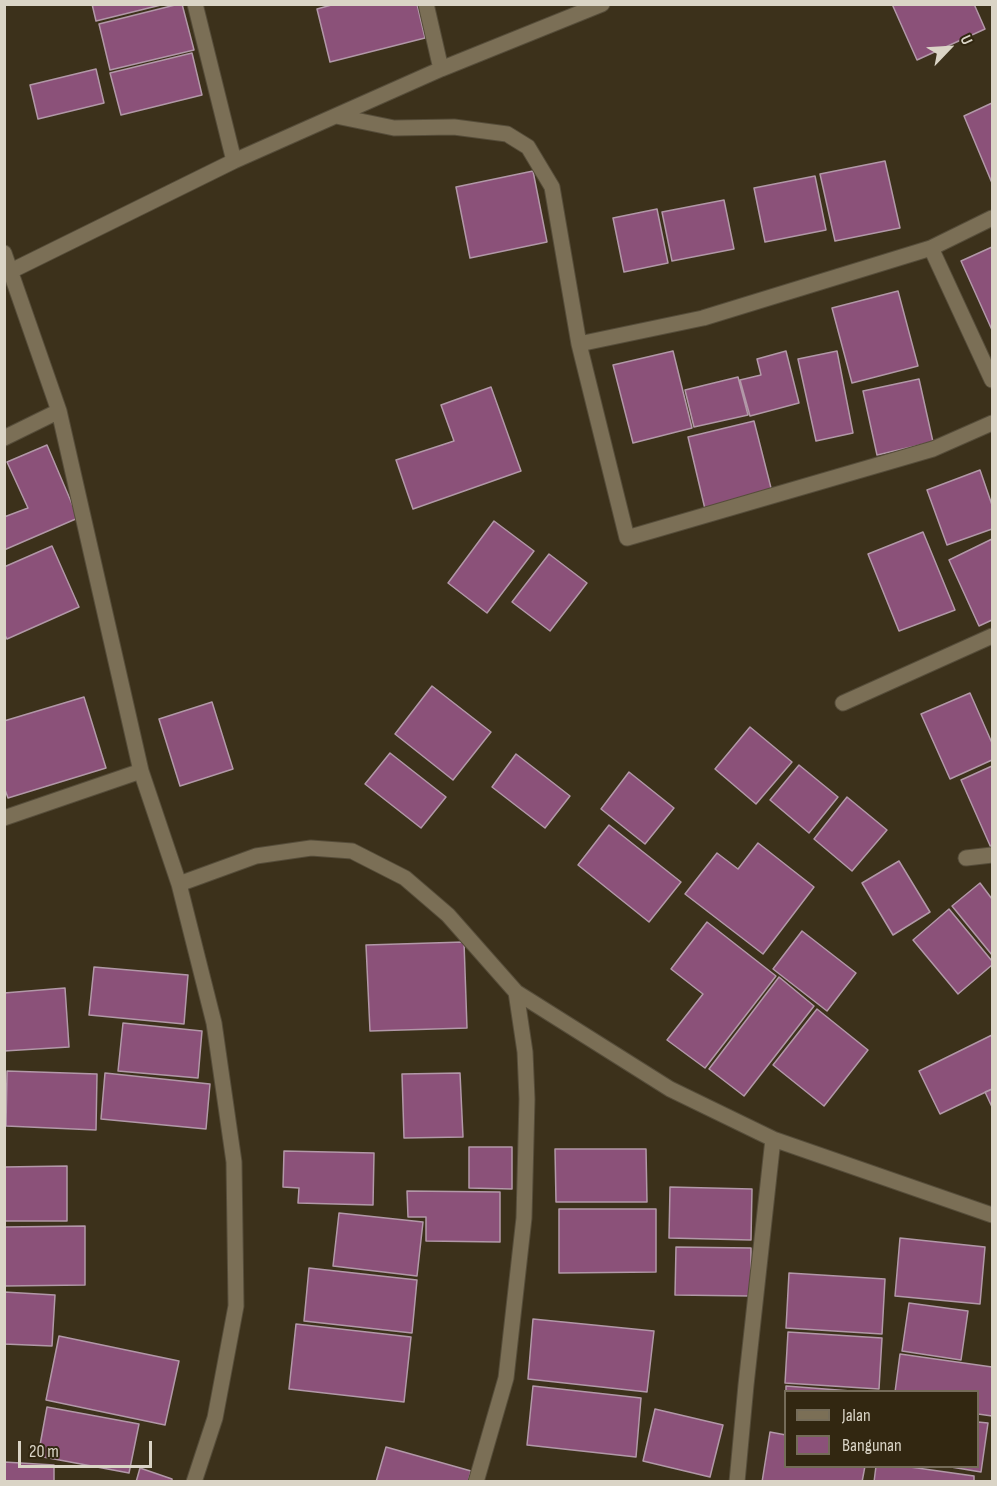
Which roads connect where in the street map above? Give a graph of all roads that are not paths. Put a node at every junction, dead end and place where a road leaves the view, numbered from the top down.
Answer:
1 (195, 4) edge
2 (426, 4) edge
3 (602, 4) edge
4 (441, 69) junction
5 (336, 116) junction
6 (234, 161) junction
7 (993, 218) edge
8 (931, 248) junction
9 (4, 253) edge
10 (11, 271) junction
11 (579, 344) junction
12 (993, 380) edge
13 (58, 411) junction
14 (993, 423) edge
15 (4, 438) edge
16 (993, 636) edge
17 (843, 703) dead end
18 (141, 771) junction
19 (4, 818) edge
20 (993, 855) edge
21 (966, 858) dead end
22 (179, 884) junction
23 (516, 992) junction
24 (773, 1139) junction
25 (993, 1215) edge
26 (194, 1482) edge
27 (476, 1482) edge
28 (737, 1482) edge

1 - 6 street
2 - 4 street
3 - 4 street
4 - 5 street
5 - 6 street
5 - 11 street
6 - 10 street
7 - 8 street
8 - 11 street
8 - 12 street
9 - 10 street
10 - 13 street
11 - 14 street
13 - 15 street
13 - 18 street
16 - 17 street
18 - 19 street
18 - 22 street
20 - 21 street
22 - 23 street
22 - 26 street
23 - 24 street
23 - 27 street
24 - 25 street
24 - 28 street

